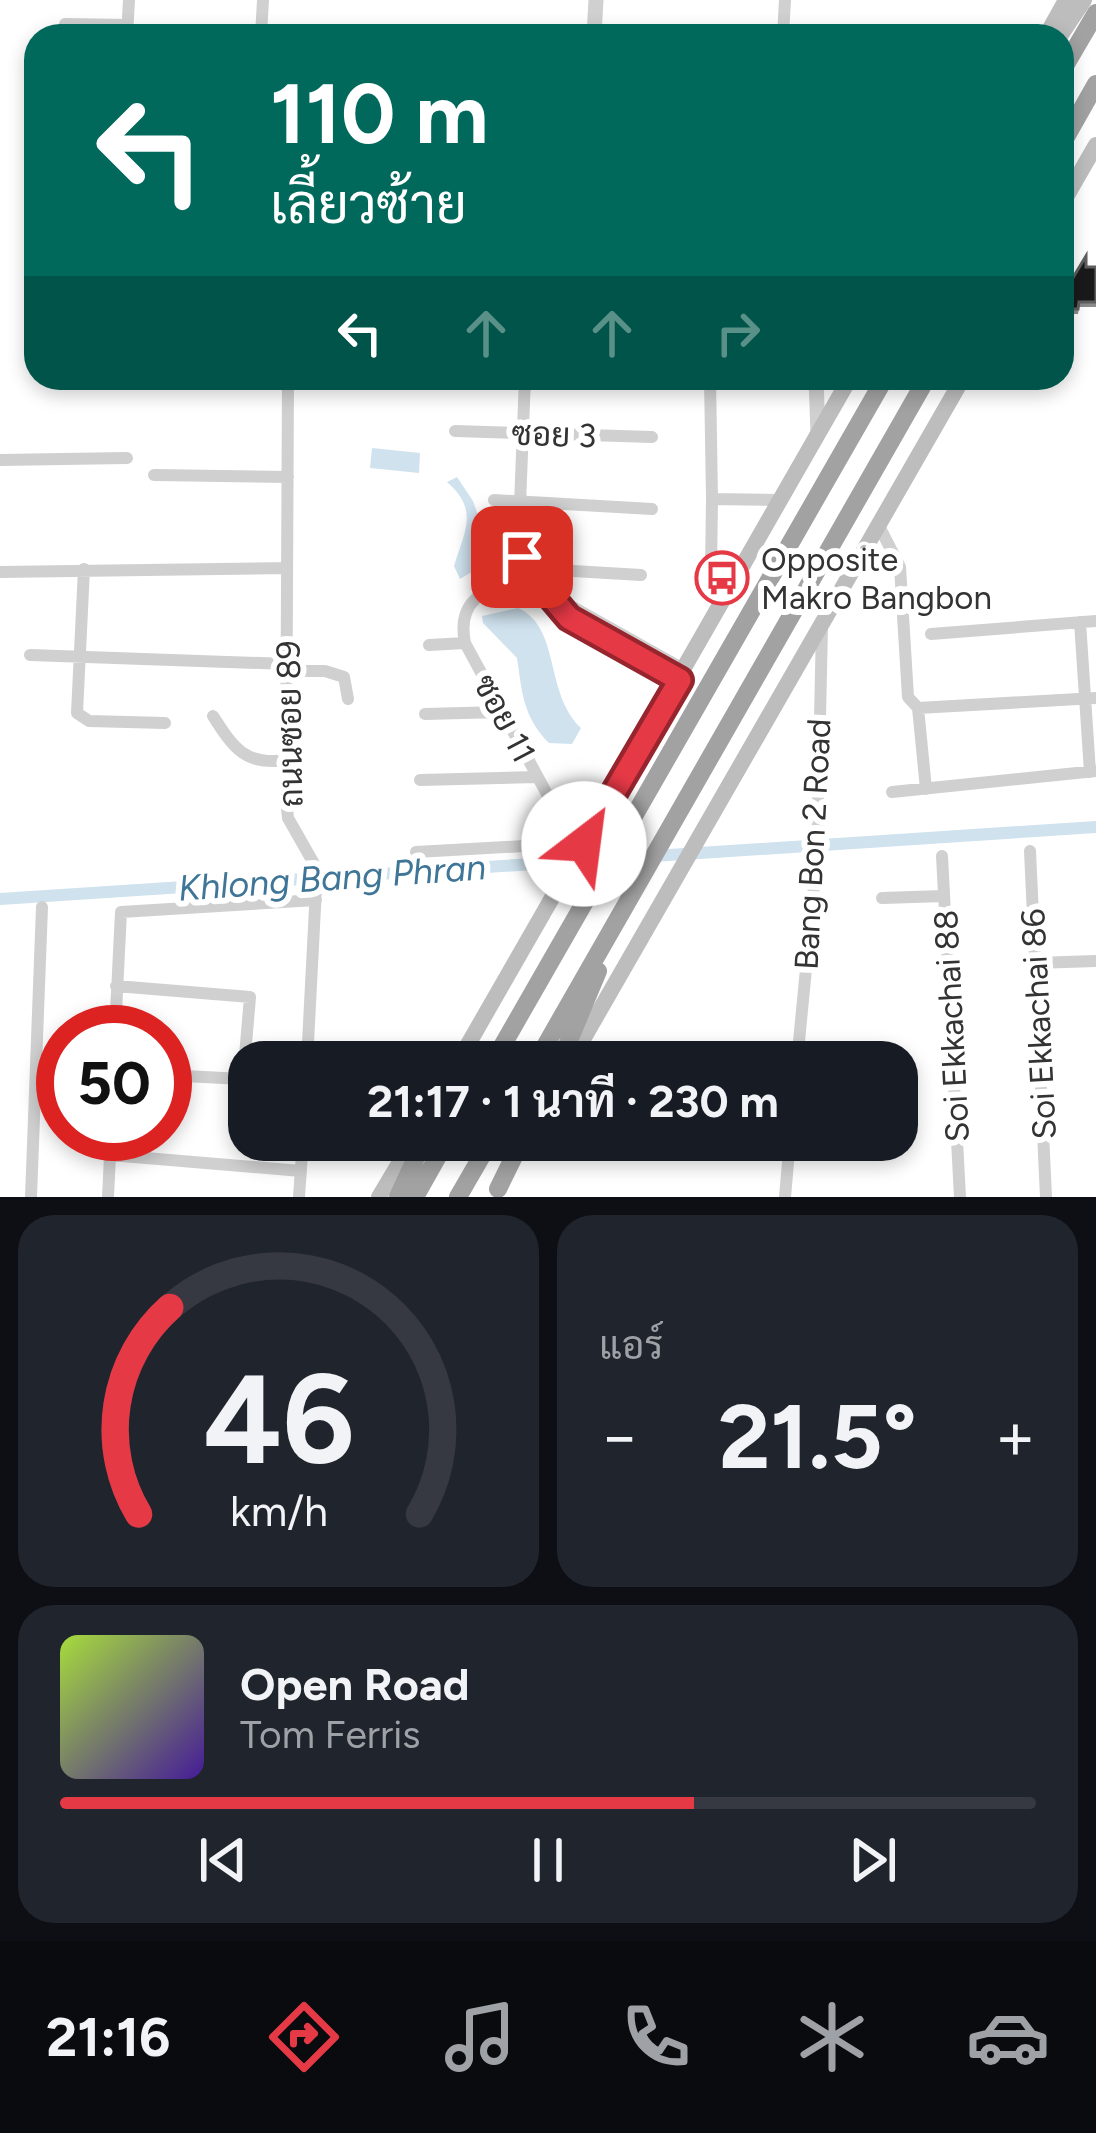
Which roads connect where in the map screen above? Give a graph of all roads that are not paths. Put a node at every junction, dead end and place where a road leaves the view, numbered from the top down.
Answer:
1 (1096, 13) edge
2 (1074, 50) edge
3 (1096, 85) edge
4 (1074, 123) edge
5 (1096, 145) edge
6 (1074, 183) edge
7 (288, 390) edge
8 (524, 390) edge
9 (710, 390) edge
10 (816, 390) edge
11 (843, 390) edge
12 (878, 390) edge
13 (920, 390) edge
14 (956, 390) edge
15 (455, 431) dead end
16 (520, 434) junction
17 (818, 434) junction
18 (652, 437) dead end
19 (128, 458) dead end
20 (0, 460) edge
21 (154, 475) dead end
22 (288, 477) junction
23 (494, 500) dead end
24 (712, 500) junction
25 (781, 500) junction
26 (520, 504) junction
27 (652, 508) dead end
28 (878, 524) junction
29 (526, 553) junction
30 (287, 568) junction
31 (84, 569) junction
32 (711, 570) dead end
33 (0, 572) edge
34 (641, 575) dead end
35 (522, 577) junction
36 (548, 579) junction
37 (1096, 621) edge
38 (1080, 622) junction
39 (822, 626) junction
40 (931, 634) dead end
41 (465, 643) junction
42 (429, 645) dead end
43 (30, 655) dead end
44 (78, 660) junction
45 (287, 668) junction
46 (683, 675) junction
47 (348, 699) dead end
48 (1091, 699) edge
49 (918, 708) junction
50 (501, 712) junction
51 (425, 714) dead end
52 (213, 716) dead end
53 (165, 723) dead end
54 (286, 760) junction
55 (1093, 771) edge
56 (536, 777) junction
57 (420, 780) dead end
58 (926, 790) junction
59 (892, 792) dead end
60 (1030, 851) dead end
61 (416, 852) dead end
62 (942, 856) dead end
63 (944, 896) junction
64 (316, 898) junction
65 (882, 898) dead end
66 (42, 907) dead end
67 (622, 911) junction
68 (1096, 961) edge
69 (1035, 963) junction
70 (116, 986) junction
71 (116, 1005) edge
72 (308, 1041) edge
73 (471, 1041) edge
74 (505, 1041) edge
75 (548, 1041) edge
76 (569, 1041) edge
77 (582, 1041) edge
78 (799, 1041) edge
79 (192, 1077) edge
80 (110, 1161) edge
81 (182, 1161) edge
82 (302, 1161) edge
83 (400, 1161) edge
84 (414, 1161) edge
85 (436, 1161) edge
86 (479, 1161) edge
87 (513, 1161) edge
88 (788, 1161) edge
89 (301, 1171) junction
90 (496, 1193) edge
91 (31, 1197) edge
92 (108, 1197) edge
93 (299, 1197) edge
94 (379, 1197) edge
95 (398, 1197) edge
96 (415, 1197) edge
97 (458, 1197) edge
98 (785, 1197) edge
99 (960, 1197) edge
100 (1046, 1197) edge

1 - 2 highway
3 - 4 highway
5 - 6 main road
7 - 22 street, ถนนซอย 89
8 - 16 street
9 - 24 street
10 - 17 street
11 - 17 main road
12 - 74 highway
13 - 67 highway
14 - 28 main road
15 - 16 street, ซอย 3
16 - 18 street, ซอย 3
16 - 26 street
17 - 25 main road
19 - 20 street
21 - 22 street
22 - 30 street, ถนนซอย 89
23 - 26 street
24 - 25 street
24 - 32 street
25 - 46 main road
26 - 27 street
26 - 29 street
28 - 39 main road
28 - 49 street
29 - 35 street
29 - 36 street
30 - 31 street
30 - 45 street, ถนนซอย 89
31 - 33 street
31 - 44 street
34 - 36 street
35 - 36 street
35 - 41 street, ซอย 11
36 - 46 street
37 - 38 street
38 - 40 street
38 - 48 street
39 - 77 main road
39 - 78 street, Bang Bon 2 Road
41 - 42 street
41 - 50 street, ซอย 11
43 - 44 street
44 - 45 street
44 - 53 street
45 - 47 street
45 - 54 street, ถนนซอย 89
46 - 73 main road
48 - 49 street
48 - 55 street
49 - 58 street
50 - 51 street
50 - 56 street, ซอย 11
52 - 54 street
54 - 64 street, ถนนซอย 89
55 - 58 street
56 - 57 street
56 - 61 street, ซอย 11
58 - 59 street
60 - 69 street, Soi Ekkachai 86
62 - 63 street, Soi Ekkachai 88
63 - 65 street
63 - 99 street, Soi Ekkachai 88
64 - 70 street
64 - 72 street, ถนนซอย 89
66 - 91 street
67 - 75 highway
67 - 76 highway
68 - 69 street
69 - 100 street, Soi Ekkachai 86
70 - 71 street
70 - 79 street
80 - 92 street
81 - 89 street
82 - 89 street
83 - 94 main road
84 - 95 highway
85 - 96 highway
86 - 97 highway
87 - 90 highway
88 - 98 street
89 - 93 street

